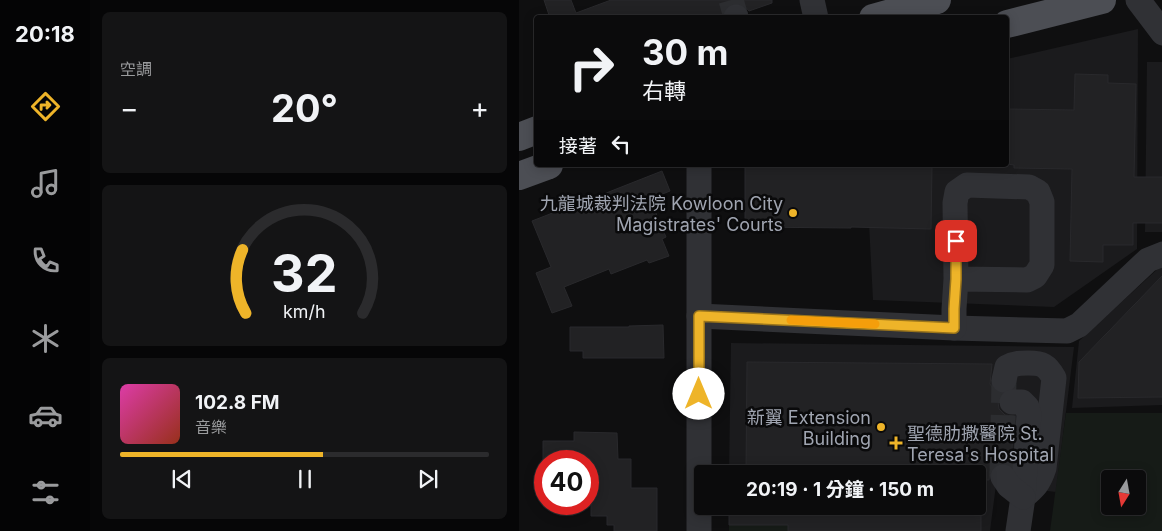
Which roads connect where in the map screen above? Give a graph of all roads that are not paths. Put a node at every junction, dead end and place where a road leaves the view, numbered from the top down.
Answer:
1 (812, 0) edge
2 (937, 0) edge
3 (1102, 0) edge
4 (1139, 0) edge
5 (815, 15) edge
6 (884, 15) edge
7 (1009, 23) edge
8 (1162, 33) edge
9 (534, 131) edge
10 (519, 137) edge
11 (544, 167) edge
12 (699, 167) edge
13 (519, 176) edge
14 (1162, 254) edge
15 (956, 279) junction
16 (699, 316) junction
17 (954, 328) junction
18 (1003, 477) tunnel mouth
19 (1023, 497) junction
20 (699, 531) edge
21 (1018, 531) edge

1 - 5 street
2 - 6 main road
3 - 7 main road
4 - 8 street
9 - 10 main road
11 - 13 main road
12 - 16 street
14 - 17 street
15 - 15 street
15 - 17 street
16 - 17 street
16 - 20 street
18 - 19 street
19 - 19 street
19 - 21 street

